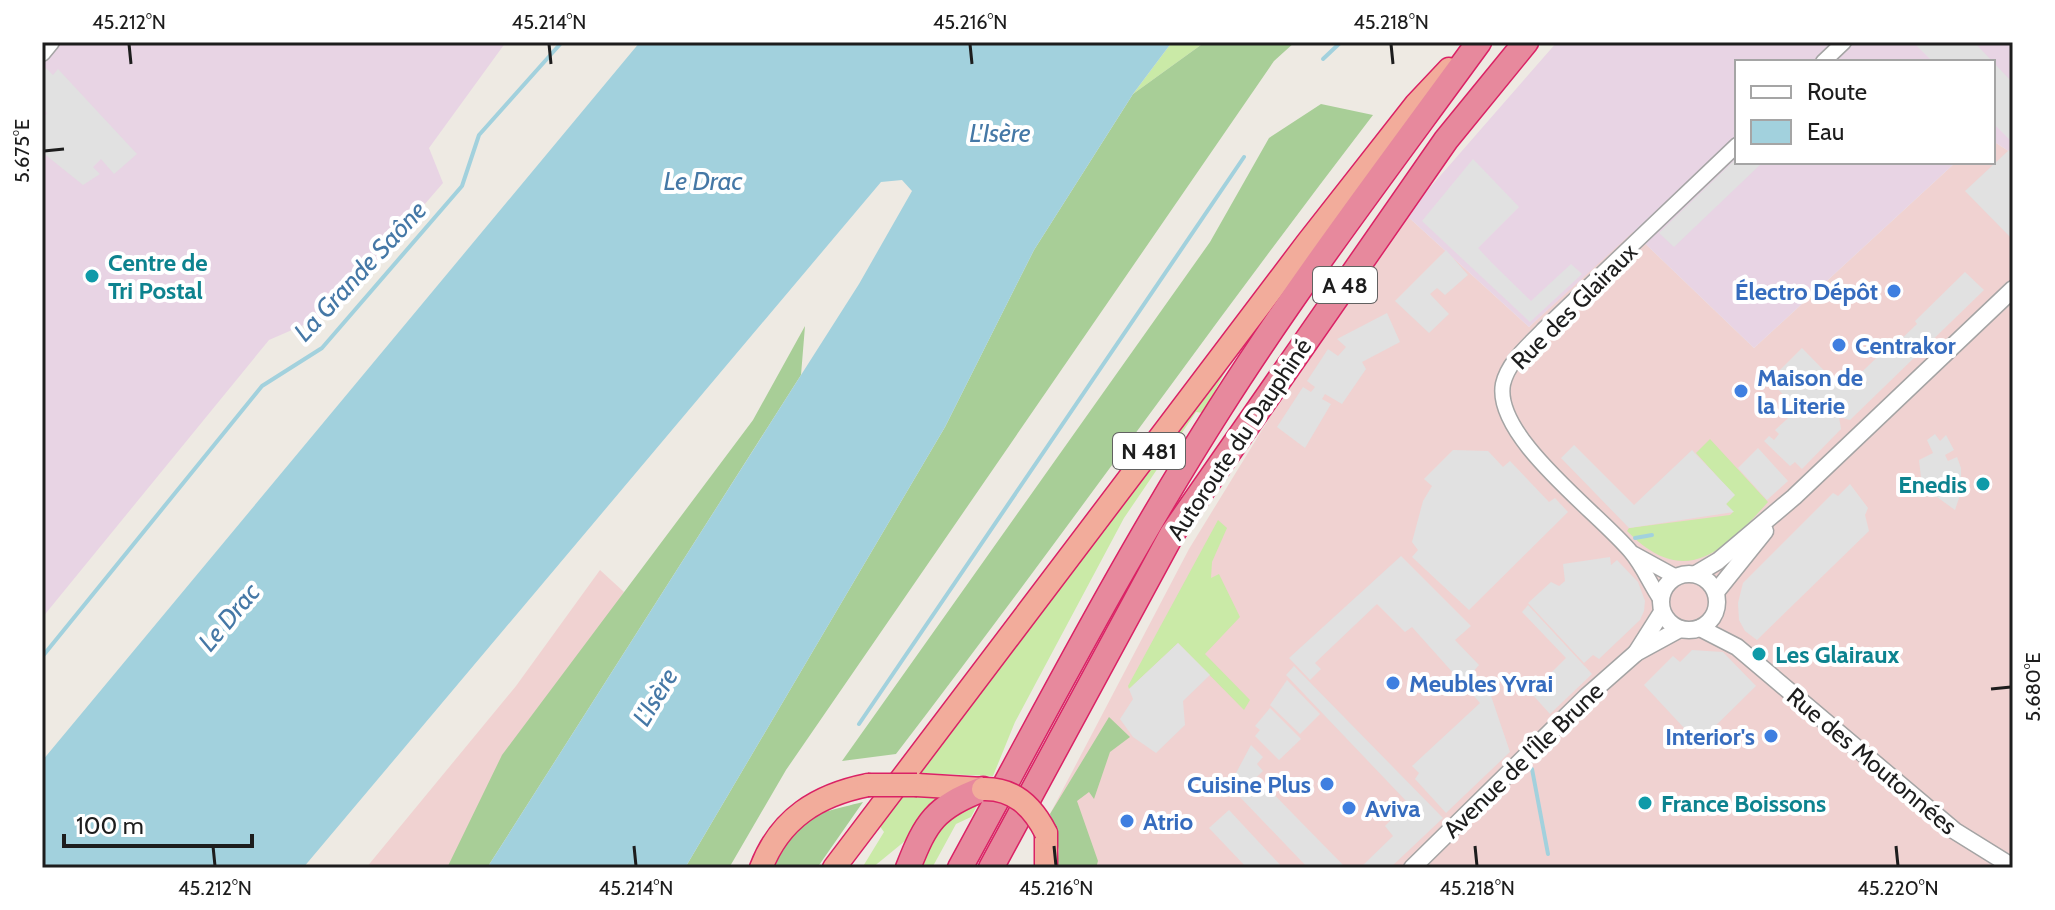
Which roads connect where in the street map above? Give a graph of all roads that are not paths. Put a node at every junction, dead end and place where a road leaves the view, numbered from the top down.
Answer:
1 (51, 42) edge
2 (1477, 42) edge
3 (1526, 42) edge
4 (1844, 42) edge
5 (42, 53) edge
6 (1825, 60) edge
7 (1735, 147) edge
8 (2013, 289) edge
9 (1794, 497) junction
10 (1633, 553) junction
11 (1696, 574) junction
12 (1676, 577) junction
13 (1716, 592) junction
14 (1661, 606) junction
15 (1716, 610) junction
16 (1700, 628) junction
17 (1680, 629) junction
18 (1737, 647) junction
19 (1636, 653) junction
20 (983, 789) junction
21 (992, 867) edge
22 (2013, 867) edge
23 (761, 868) edge
24 (834, 868) edge
25 (908, 868) edge
26 (960, 868) edge
27 (1046, 868) edge
28 (1412, 868) edge

1 - 5 street
2 - 24 highway, N 481
2 - 26 highway
3 - 21 highway, Autoroute du Dauphiné / A 48
4 - 6 street
7 - 10 street, Rue des Glairaux
8 - 9 street
9 - 11 street
9 - 13 street
10 - 12 street, Rue des Glairaux
10 - 14 street, Rue des Glairaux
11 - 12 street
11 - 13 street
12 - 14 street
13 - 15 street
14 - 17 street
14 - 19 street, Avenue de l'Île Brune
15 - 16 street
15 - 18 street, Rue des Moutonnées
16 - 17 street
16 - 18 street, Rue des Moutonnées
17 - 19 street, Avenue de l'Île Brune
18 - 22 street, Rue des Moutonnées
19 - 28 street, Avenue de l'Île Brune
20 - 23 highway, bridge
20 - 25 highway
20 - 27 highway, bridge

